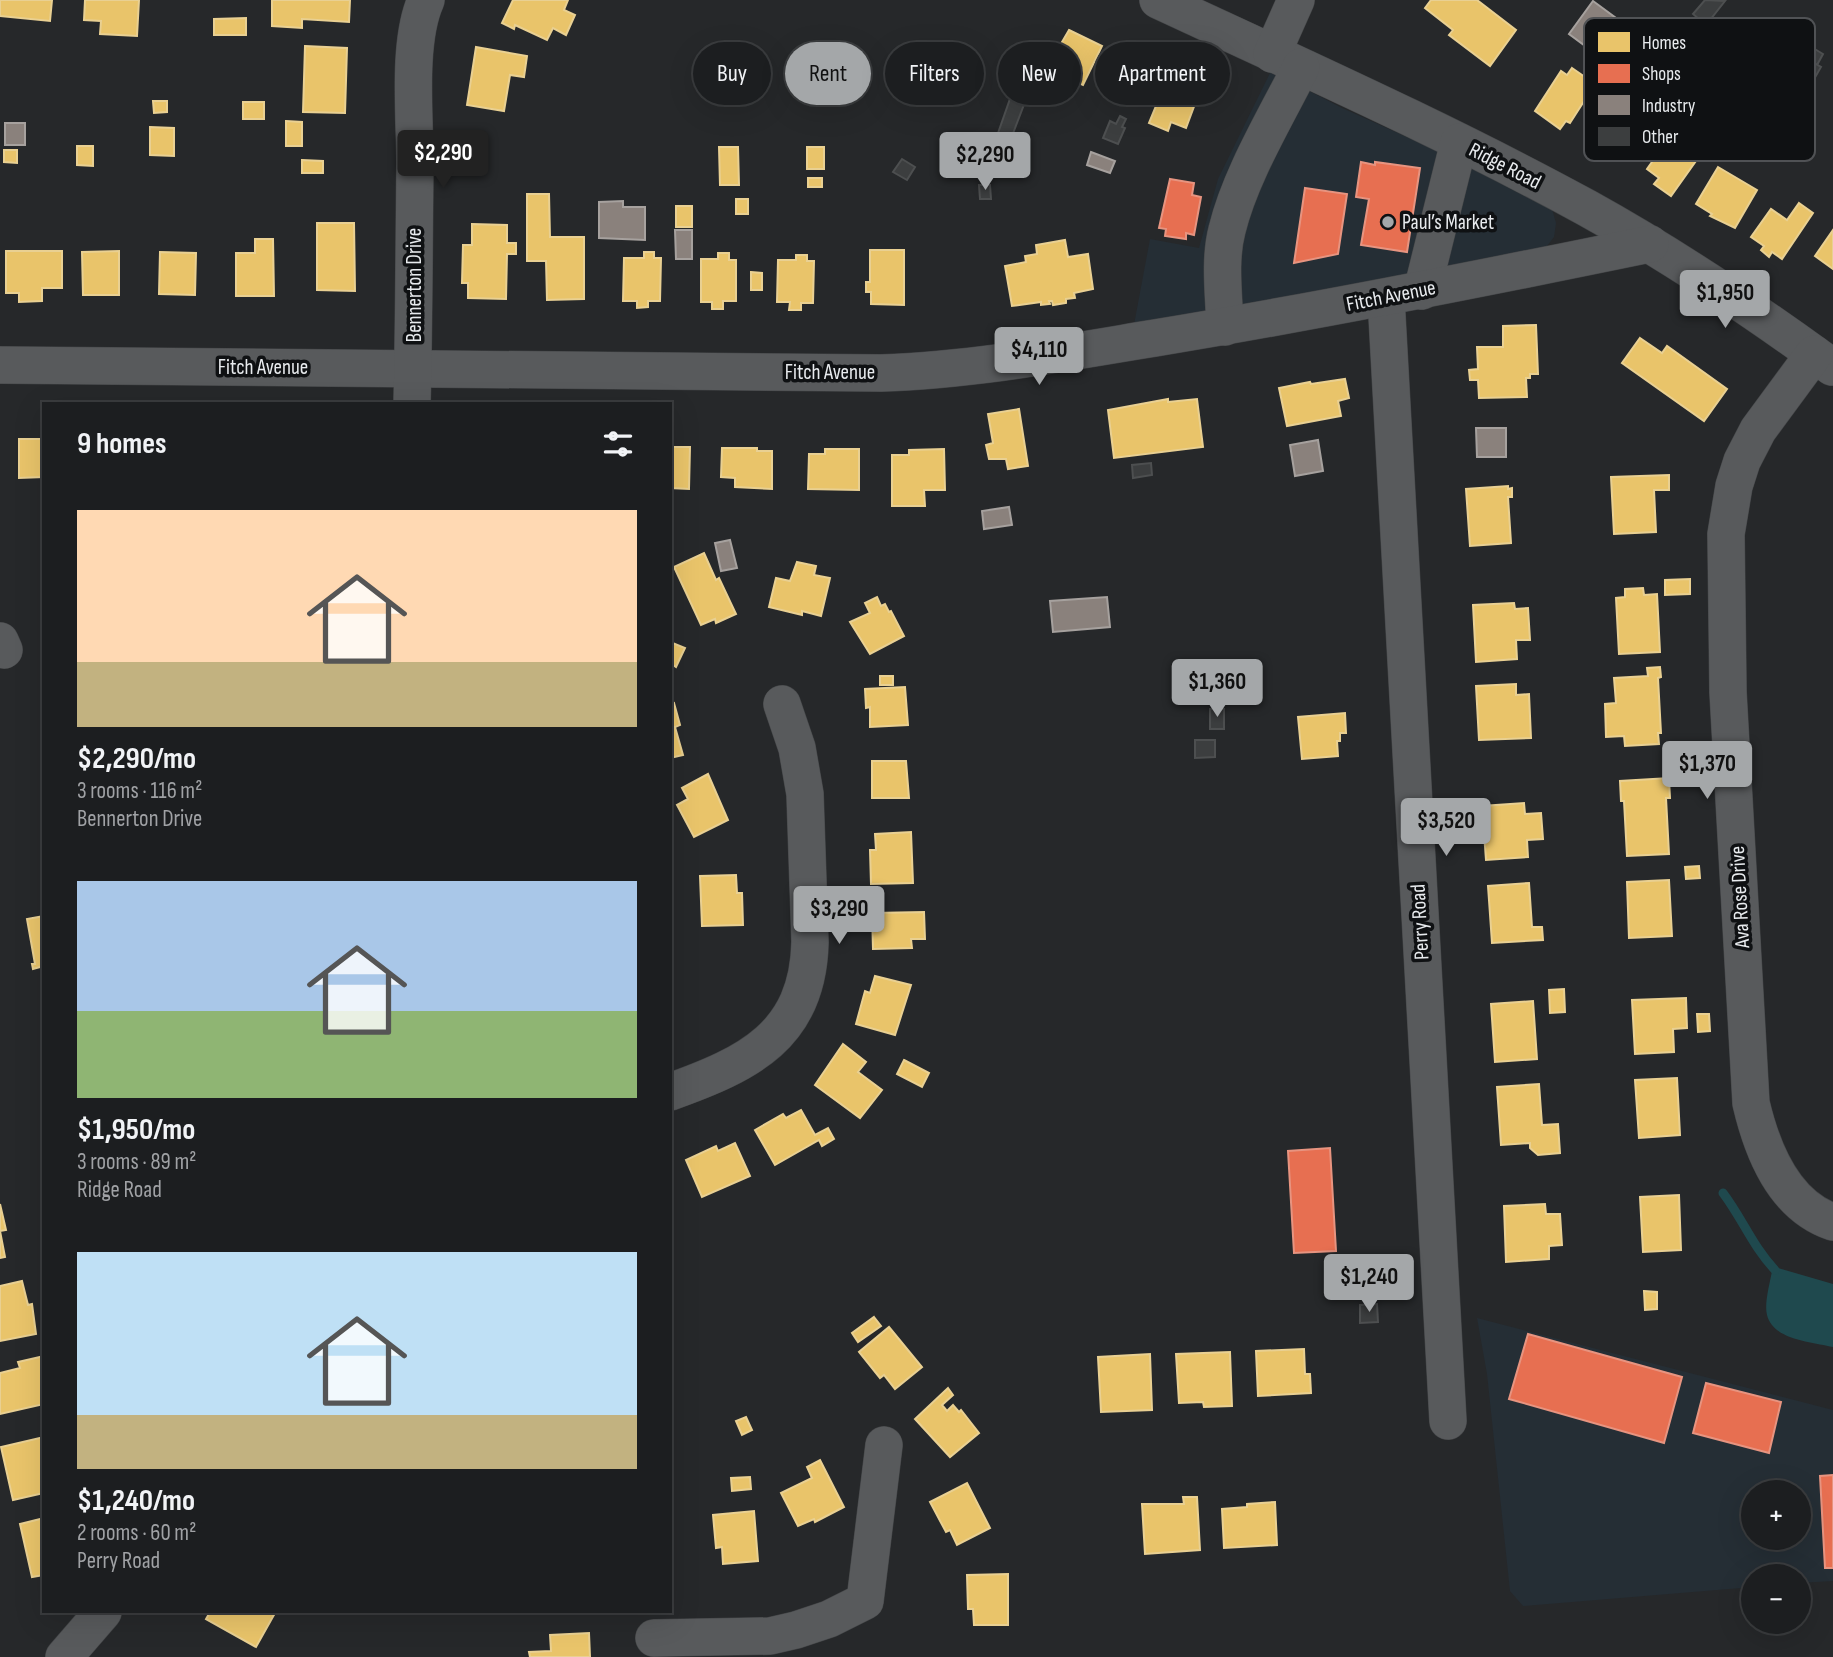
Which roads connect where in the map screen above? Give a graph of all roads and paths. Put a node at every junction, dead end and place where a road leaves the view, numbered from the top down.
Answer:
1 (426, 0) edge
2 (1158, 0) edge
3 (1296, 0) edge
4 (1287, 60) junction
5 (1459, 142) junction
6 (1650, 244) junction
7 (1422, 290) junction
8 (1386, 298) junction
9 (1225, 327) junction
10 (1823, 361) edge
11 (0, 365) edge
12 (413, 368) junction
13 (412, 402) edge
14 (782, 704) dead end
15 (672, 1091) edge
16 (1833, 1222) edge
17 (1448, 1421) dead end
18 (884, 1445) dead end
19 (102, 1613) edge
20 (654, 1636) edge
21 (64, 1657) edge

1 - 12 street, Bennerton Drive
2 - 4 street, Ridge Road
3 - 4 street
4 - 5 street, Ridge Road
4 - 9 street
5 - 6 street, Ridge Road
5 - 7 street
6 - 7 street, Fitch Avenue
6 - 10 street, Ridge Road
7 - 8 street, Fitch Avenue
8 - 9 street, Fitch Avenue
8 - 17 street, Perry Road
9 - 12 street, Fitch Avenue
10 - 16 street, Ava Rose Drive
11 - 12 street, Fitch Avenue
12 - 13 street, Bennerton Drive
14 - 15 street
18 - 20 street
19 - 21 street

